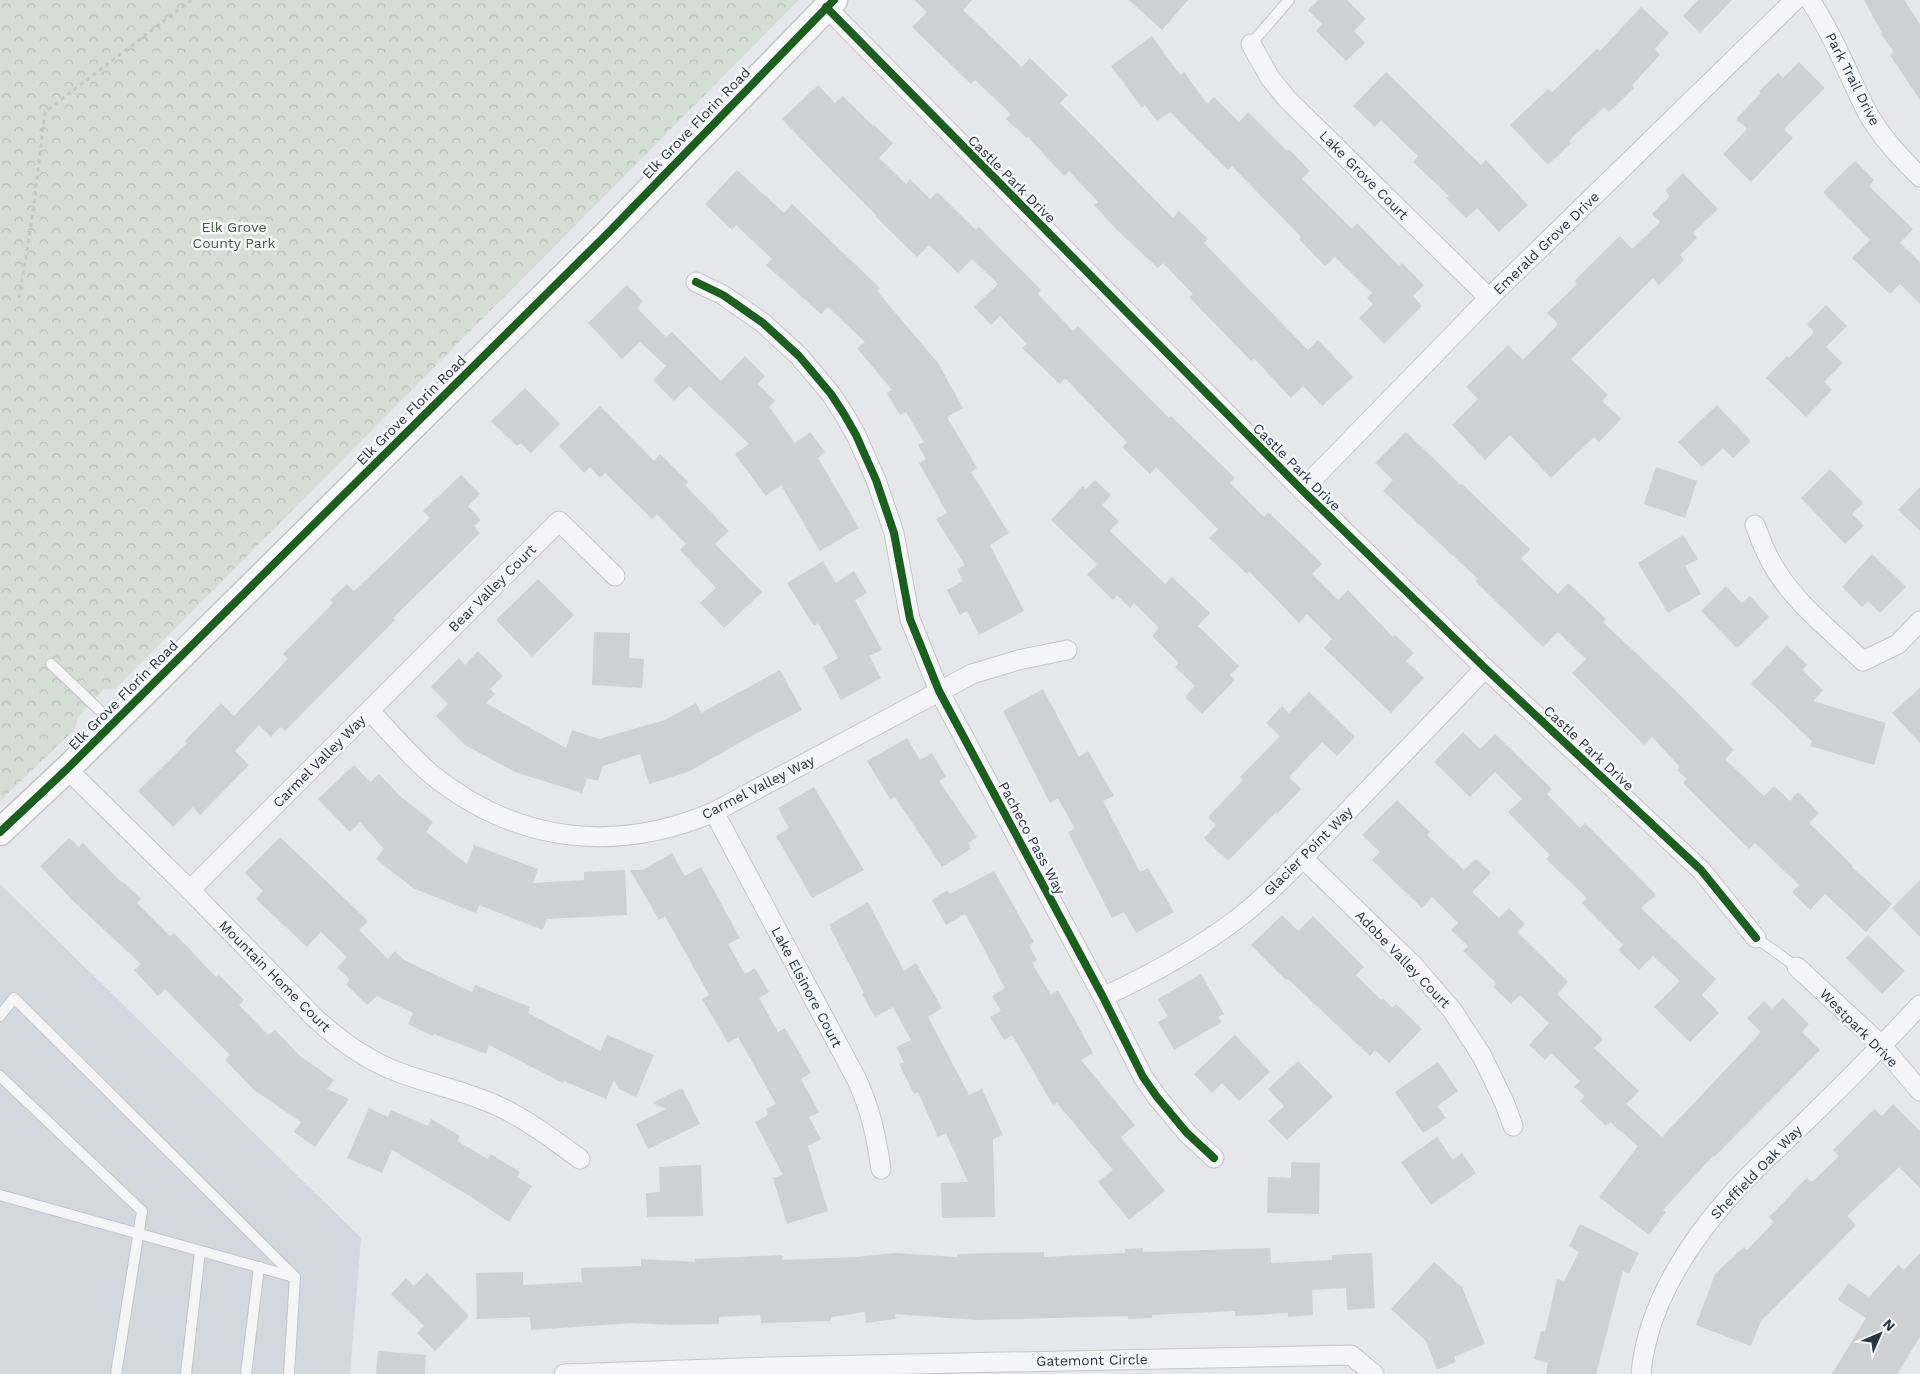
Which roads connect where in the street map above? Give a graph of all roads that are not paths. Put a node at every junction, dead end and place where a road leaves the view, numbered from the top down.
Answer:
1 (1288, 0) edge
2 (1795, 0) edge
3 (1810, 0) edge
4 (830, 4) edge
5 (1251, 44) joint
6 (1920, 177) edge
7 (696, 282) dead end
8 (1489, 298) junction
9 (1302, 490) junction
10 (1756, 524) dead end
11 (615, 576) dead end
12 (1920, 621) edge
13 (1067, 650) dead end
14 (51, 664) dead end
15 (1485, 668) junction
16 (939, 691) junction
17 (370, 711) junction
18 (113, 723) junction
19 (67, 769) junction
20 (714, 812) junction
21 (0, 832) edge
22 (0, 850) edge
23 (1303, 858) junction
24 (190, 890) junction
25 (1756, 938) joint
26 (1796, 967) joint
27 (1103, 997) junction
28 (1920, 1005) edge
29 (0, 1016) edge
30 (1882, 1046) junction
31 (0, 1076) edge
32 (1920, 1091) edge
33 (1512, 1126) dead end
34 (1214, 1158) dead end
35 (580, 1159) dead end
36 (881, 1169) dead end
37 (0, 1195) edge
38 (139, 1234) junction
39 (200, 1251) junction
40 (259, 1267) junction
41 (295, 1277) junction
42 (769, 1370) edge
43 (116, 1374) edge
44 (186, 1374) edge
45 (246, 1374) edge
46 (289, 1374) edge
47 (564, 1374) edge
48 (1374, 1374) edge
49 (1641, 1374) edge

1 - 5 lane
2 - 8 street, Emerald Grove Drive
3 - 6 street, Park Trail Drive
4 - 9 street, Castle Park Drive
4 - 18 main road, Elk Grove Florin Road
5 - 8 street, Lake Grove Court
7 - 16 street, Pacheco Pass Way
8 - 9 street, Emerald Grove Drive
9 - 15 street, Castle Park Drive
10 - 12 street
11 - 17 street, Bear Valley Court
13 - 16 street, Carmel Valley Way
14 - 18 lane
15 - 23 street, Glacier Point Way
15 - 25 street, Castle Park Drive
16 - 20 street, Carmel Valley Way
16 - 27 street, Pacheco Pass Way
17 - 20 street, Carmel Valley Way
17 - 24 street, Carmel Valley Way
18 - 19 main road, Elk Grove Florin Road
19 - 21 main road, Elk Grove Florin Road
19 - 22 main road, Elk Grove Florin Road
19 - 24 street
20 - 36 street, Lake Elsinore Court
23 - 27 street, Glacier Point Way
23 - 33 street, Adobe Valley Court
24 - 35 street, Mountain Home Court
25 - 26 lane
26 - 30 street, Westpark Drive
27 - 34 street, Pacheco Pass Way
28 - 30 street, Sheffield Oak Way
29 - 41 lane
30 - 32 street, Westpark Drive
30 - 49 street, Sheffield Oak Way
31 - 38 lane
37 - 38 lane
38 - 39 lane
38 - 43 lane
39 - 40 lane
39 - 44 lane
40 - 41 lane
40 - 45 lane
41 - 46 lane
42 - 47 street, Gatemont Circle
42 - 48 street, Gatemont Circle

